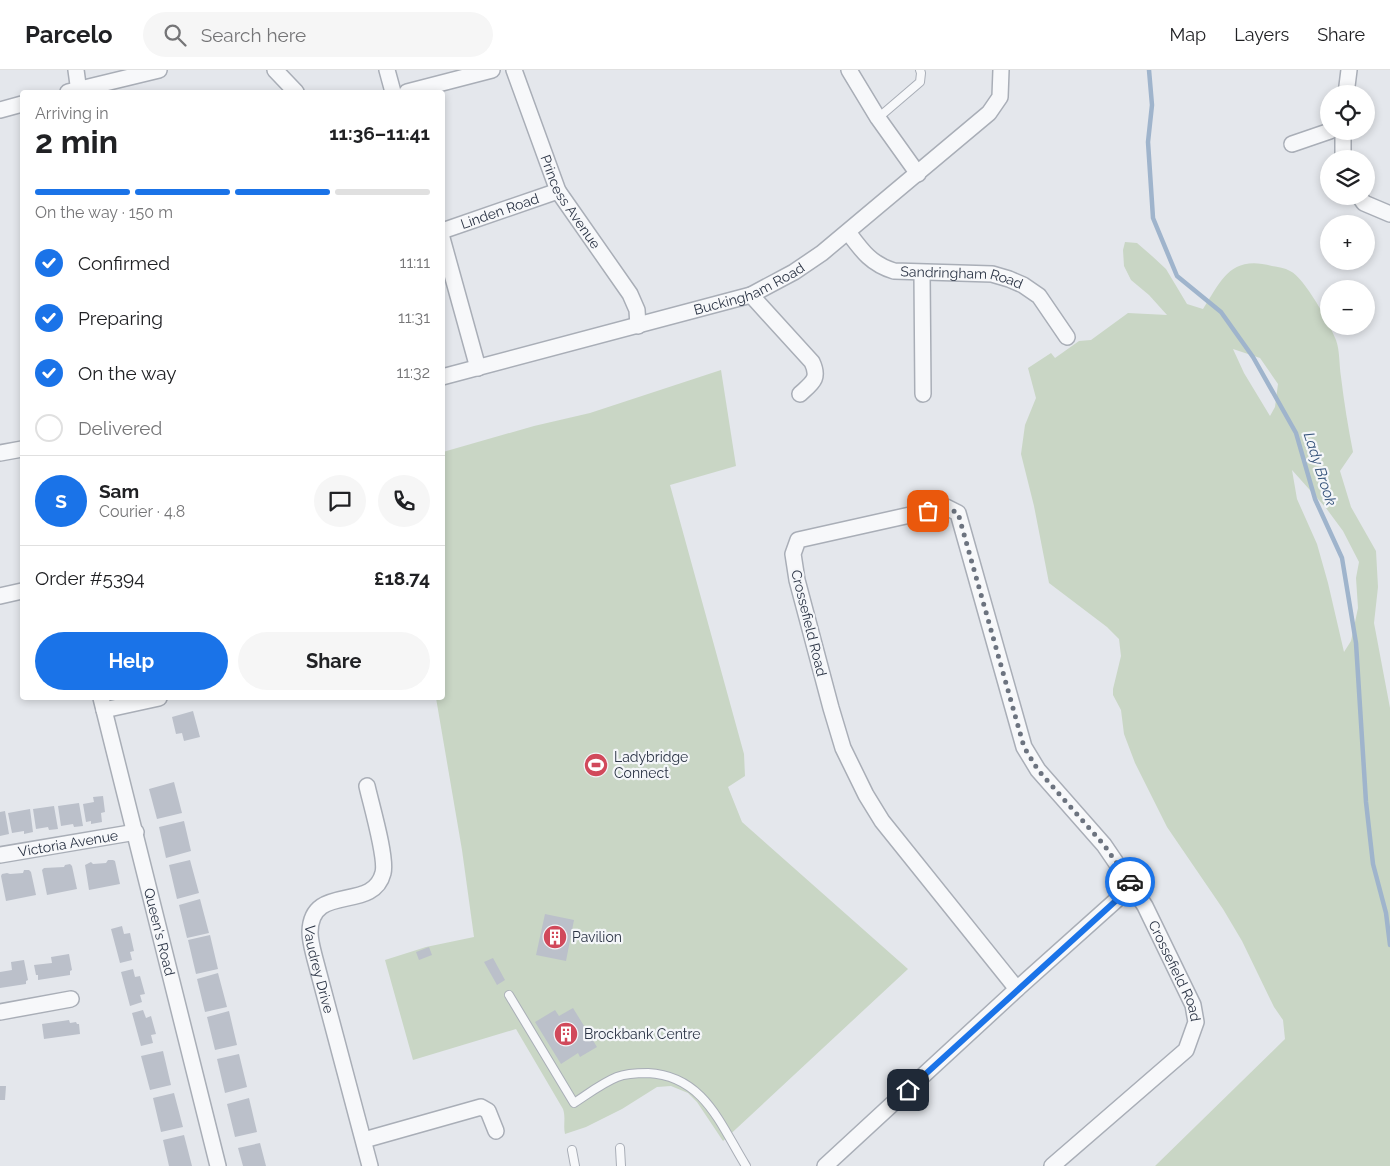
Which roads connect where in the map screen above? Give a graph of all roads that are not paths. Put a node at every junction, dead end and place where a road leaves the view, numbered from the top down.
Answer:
1 (76, 70) edge
2 (159, 70) edge
3 (275, 70) edge
4 (388, 70) edge
5 (492, 70) edge
6 (514, 70) edge
7 (849, 70) edge
8 (920, 70) edge
9 (1001, 70) edge
10 (1349, 70) edge
11 (1347, 85) edge
12 (75, 90) edge
13 (83, 90) edge
14 (294, 90) edge
15 (393, 90) edge
16 (415, 90) edge
17 (20, 105) edge
18 (0, 110) edge
19 (878, 118) junction
20 (1320, 134) edge
21 (1292, 144) dead end
22 (918, 174) junction
23 (558, 191) junction
24 (1370, 205) edge
25 (1390, 214) edge
26 (445, 230) edge
27 (848, 232) junction
28 (445, 249) edge
29 (922, 273) junction
30 (751, 295) junction
31 (638, 326) junction
32 (1067, 337) dead end
33 (478, 368) junction
34 (445, 376) edge
35 (800, 394) dead end
36 (923, 394) dead end
37 (20, 449) edge
38 (0, 453) edge
39 (20, 591) edge
40 (0, 596) edge
41 (140, 700) edge
42 (102, 704) edge
43 (367, 786) dead end
44 (136, 832) junction
45 (0, 855) edge
46 (1132, 886) junction
47 (1018, 989) junction
48 (509, 995) dead end
49 (71, 999) dead end
50 (0, 1012) edge
51 (496, 1131) dead end
52 (364, 1140) junction
53 (620, 1148) dead end
54 (572, 1150) dead end
55 (218, 1166) edge
56 (370, 1166) edge
57 (575, 1166) edge
58 (621, 1166) edge
59 (746, 1166) edge
60 (825, 1166) edge
61 (1052, 1166) edge

1 - 12 street
2 - 13 street
3 - 14 street
4 - 15 street
5 - 16 street
6 - 23 street, Princess Avenue
7 - 19 street
8 - 19 lane
9 - 22 street, Buckingham Road
10 - 11 street
17 - 18 street
19 - 22 street
20 - 21 street
22 - 27 street, Buckingham Road
23 - 26 street, Linden Road
23 - 31 street, Princess Avenue
24 - 25 street
27 - 29 street, Sandringham Road
27 - 30 street, Buckingham Road
28 - 33 street
29 - 32 street, Sandringham Road
29 - 36 street
30 - 31 street, Buckingham Road
30 - 35 street
31 - 33 street, Buckingham Road
33 - 34 street, Buckingham Road
37 - 38 street
39 - 40 street
41 - 42 street
42 - 44 street, Queen's Road
43 - 52 street, Vaudrey Drive
44 - 45 street, Victoria Avenue
44 - 55 street, Queen's Road
46 - 47 street
46 - 47 street, Crossefield Road
46 - 61 street, Crossefield Road
47 - 60 street
48 - 59 lane
49 - 50 street
51 - 52 street
52 - 56 street, Vaudrey Drive
53 - 58 lane
54 - 57 lane

